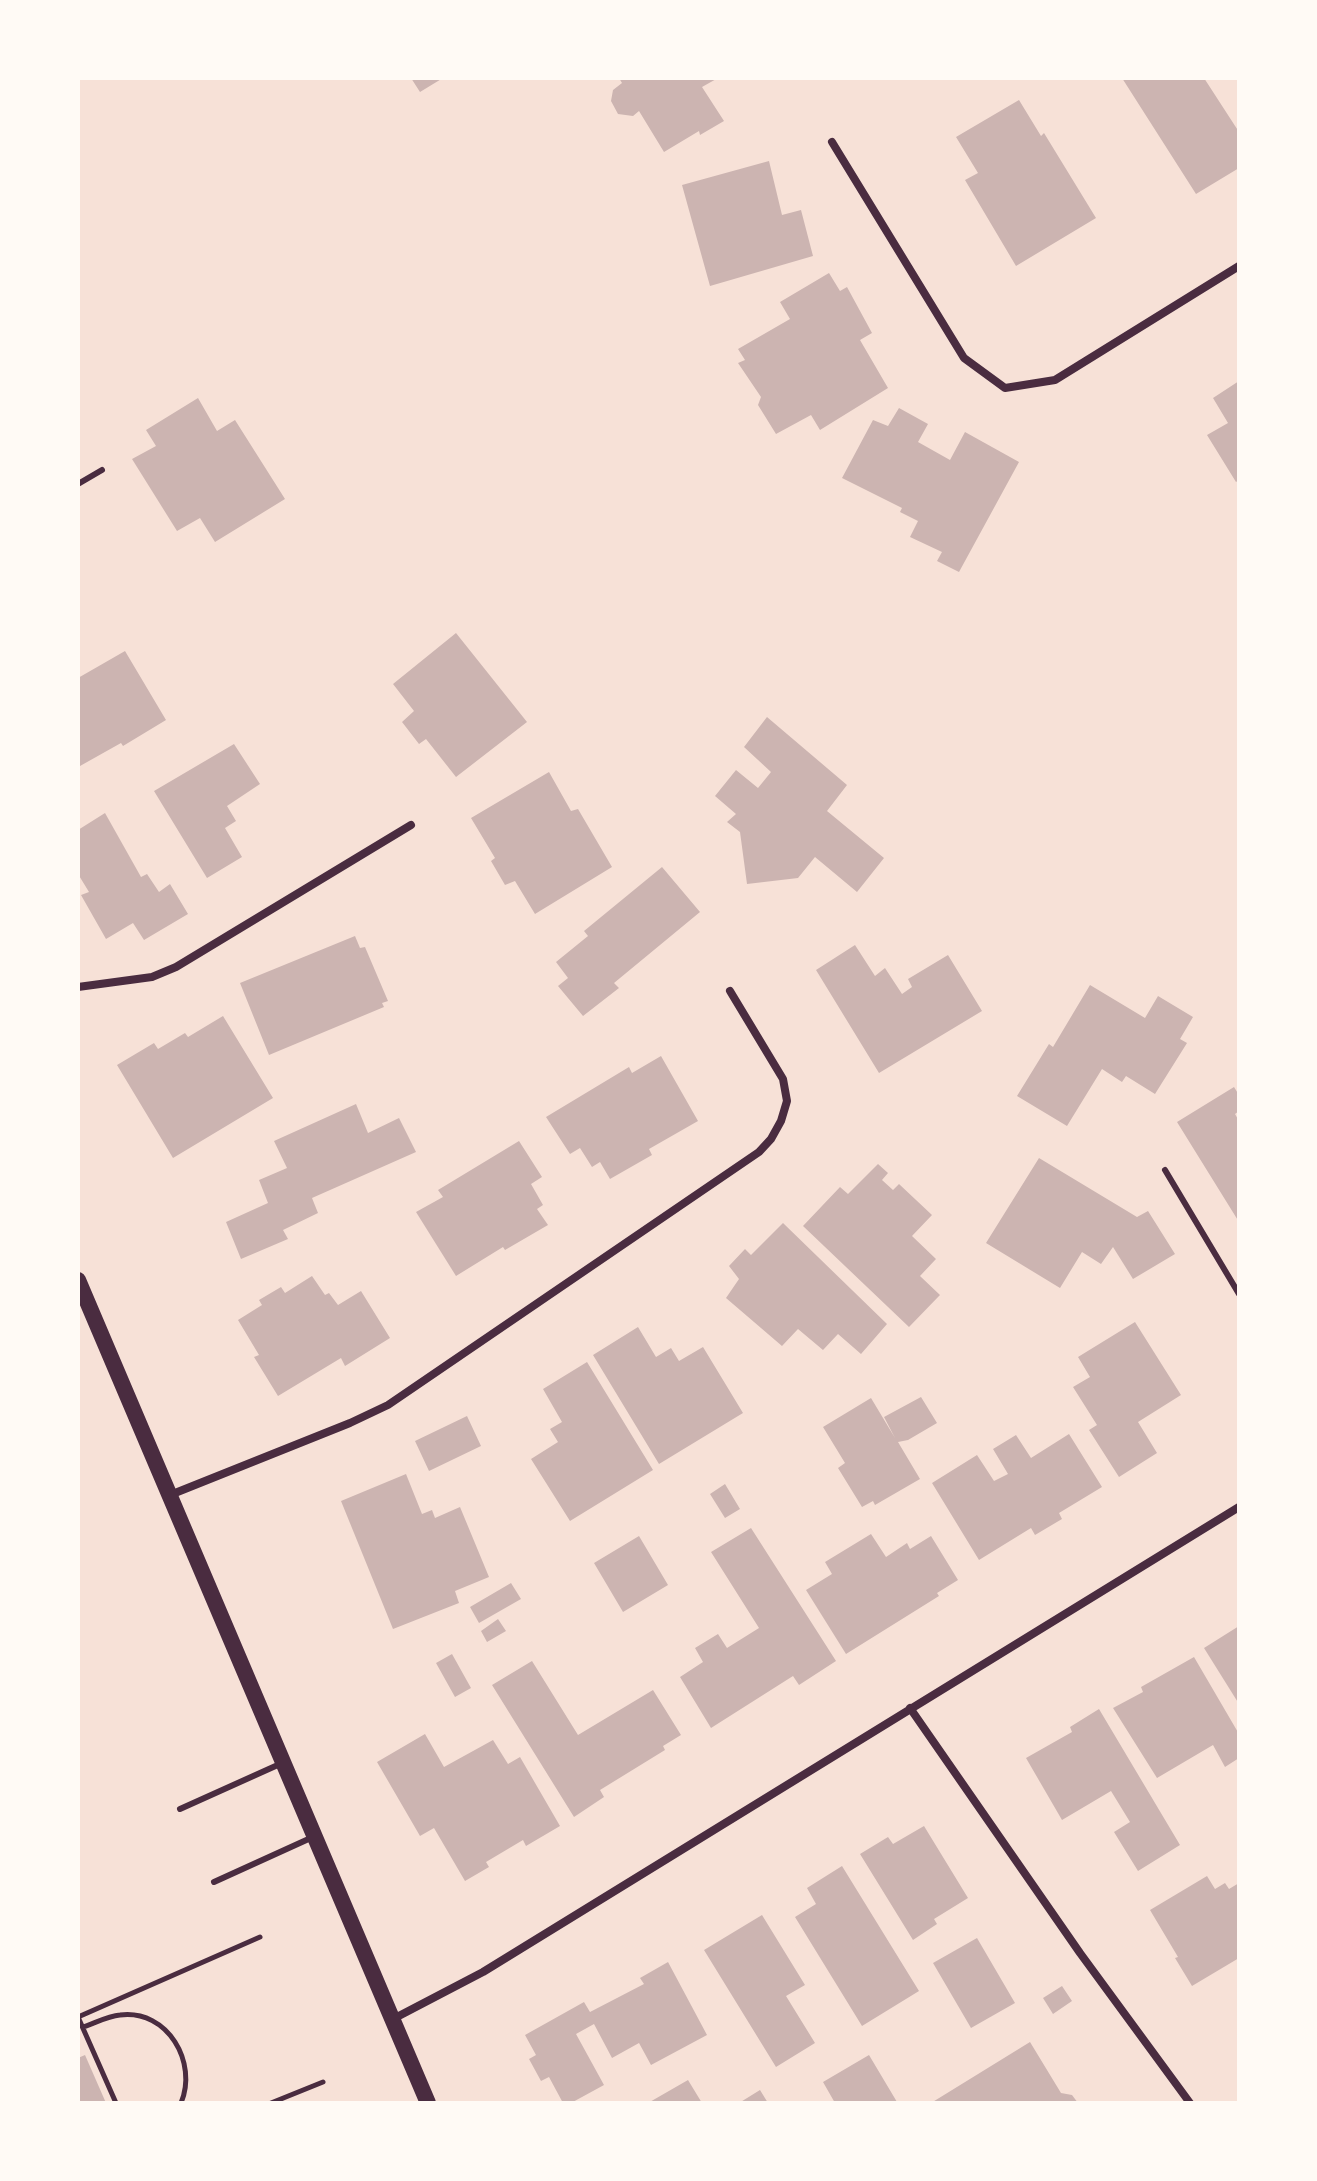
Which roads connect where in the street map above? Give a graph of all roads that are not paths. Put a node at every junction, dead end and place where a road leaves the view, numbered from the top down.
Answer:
1 (832, 142) dead end
2 (1239, 266) edge
3 (102, 470) dead end
4 (78, 484) edge
5 (411, 825) dead end
6 (78, 987) edge
7 (730, 991) dead end
8 (1165, 1170) dead end
9 (78, 1280) edge
10 (1239, 1294) edge
11 (170, 1495) junction
12 (1239, 1507) edge
13 (910, 1708) junction
14 (284, 1763) junction
15 (180, 1809) dead end
16 (314, 1836) junction
17 (214, 1882) dead end
18 (393, 2019) junction
19 (428, 2103) edge
20 (1190, 2103) edge

1 - 2 street
3 - 4 lane
5 - 6 street
7 - 11 street
8 - 10 lane
9 - 11 main road
11 - 14 main road
12 - 13 street
13 - 18 street
13 - 20 street
14 - 15 lane
14 - 16 main road
16 - 17 lane
16 - 18 main road
18 - 19 main road

